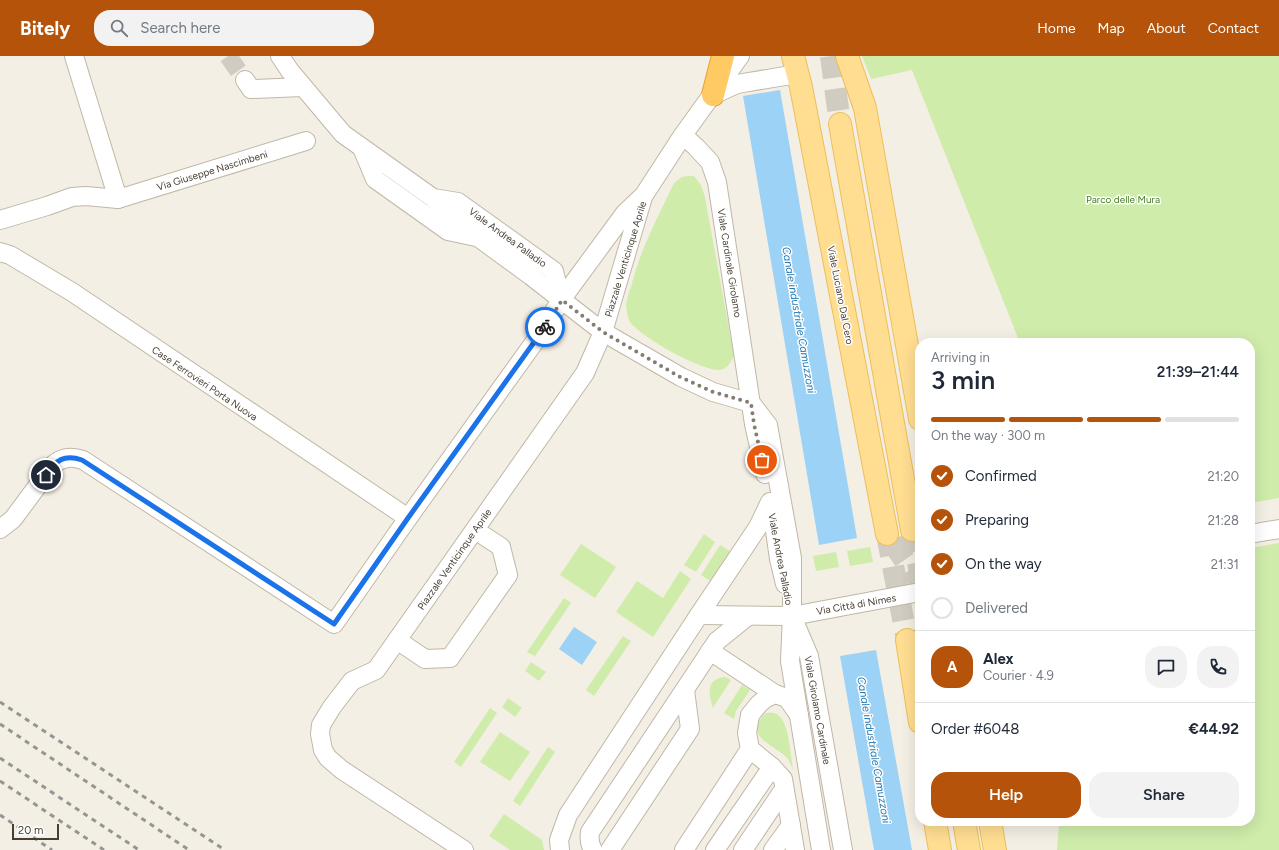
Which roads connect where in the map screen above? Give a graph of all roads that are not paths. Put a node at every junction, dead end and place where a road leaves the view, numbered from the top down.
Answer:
1 (74, 56) edge
2 (280, 56) edge
3 (723, 56) edge
4 (740, 56) edge
5 (831, 56) edge
6 (847, 56) edge
7 (795, 65) edge
8 (245, 80) tunnel mouth
9 (304, 87) junction
10 (713, 95) junction
11 (865, 108) junction
12 (840, 124) tunnel mouth
13 (683, 135) junction
14 (306, 141) dead end
15 (362, 148) junction
16 (644, 195) junction
17 (433, 198) junction
18 (118, 199) junction
19 (0, 220) edge
20 (479, 238) junction
21 (0, 252) edge
22 (562, 300) junction
23 (603, 332) junction
24 (915, 391) edge
25 (751, 403) junction
26 (770, 502) junction
27 (408, 518) junction
28 (0, 529) edge
29 (1279, 529) edge
30 (475, 530) junction
31 (912, 530) tunnel mouth
32 (1255, 533) edge
33 (887, 534) tunnel mouth
34 (915, 593) edge
35 (699, 615) junction
36 (748, 616) junction
37 (792, 616) junction
38 (397, 640) junction
39 (907, 640) tunnel mouth
40 (710, 651) junction
41 (685, 690) junction
42 (915, 690) edge
43 (775, 694) junction
44 (799, 715) junction
45 (750, 749) junction
46 (772, 767) junction
47 (784, 789) junction
48 (791, 825) junction
49 (936, 826) edge
50 (965, 826) edge
51 (991, 826) edge
52 (464, 850) edge
53 (560, 850) edge
54 (593, 850) edge
55 (610, 850) edge
56 (684, 850) edge
57 (715, 850) edge
58 (743, 850) edge
59 (773, 850) edge
60 (795, 850) edge
61 (822, 850) edge
62 (843, 850) edge
63 (940, 850) edge
64 (969, 850) edge
65 (995, 850) edge

1 - 18 street
2 - 9 street, Viale Andrea Palladio
3 - 10 highway
4 - 10 street, Piazzale Venticinque Aprile
5 - 11 main road
6 - 11 main road
7 - 10 street
7 - 33 main road, Viale Luciano Dal Cero
8 - 9 street
9 - 15 street, Viale Andrea Palladio
10 - 13 street, Piazzale Venticinque Aprile
11 - 24 main road
12 - 31 main road
13 - 16 street, Piazzale Venticinque Aprile
13 - 25 street, Viale Cardinale Girolamo
14 - 18 street, Via Giuseppe Nascimbeni
15 - 17 street, Viale Andrea Palladio
15 - 20 street, Viale Andrea Palladio
16 - 22 street, Piazzale Venticinque Aprile
16 - 23 street, Piazzale Venticinque Aprile
17 - 20 street, Viale Andrea Palladio
17 - 22 street, Viale Andrea Palladio
18 - 19 street, Via Giuseppe Nascimbeni
20 - 22 street, Viale Andrea Palladio
21 - 27 street, Case Ferrovieri Porta Nuova
22 - 23 street, Viale Andrea Palladio
22 - 27 street, Piazzale Venticinque Aprile
23 - 25 street, Viale Andrea Palladio
23 - 30 street, Piazzale Venticinque Aprile
25 - 26 street, Viale Andrea Palladio
25 - 37 street, Viale Andrea Palladio
26 - 35 street
26 - 37 street, Viale Andrea Palladio
27 - 28 street, Piazzale Venticinque Aprile
29 - 32 street
30 - 38 street, Piazzale Venticinque Aprile
30 - 38 street
34 - 37 street, Via Città di Nimes
35 - 36 street, Via Città di Nimes
35 - 53 street
36 - 37 street, Via Città di Nimes
36 - 40 street
37 - 44 street, Viale Girolamo Cardinale
37 - 62 street, Viale Girolamo Cardinale
38 - 52 street, Piazzale Venticinque Aprile
39 - 42 main road
40 - 41 street
40 - 43 street
41 - 54 street
41 - 55 street
43 - 44 street
43 - 45 street
44 - 61 street, Viale Girolamo Cardinale
45 - 46 street
45 - 56 street
46 - 47 street
46 - 57 street
47 - 48 street
47 - 58 street
48 - 59 street
48 - 60 street
49 - 63 main road
50 - 64 main road
51 - 65 main road

